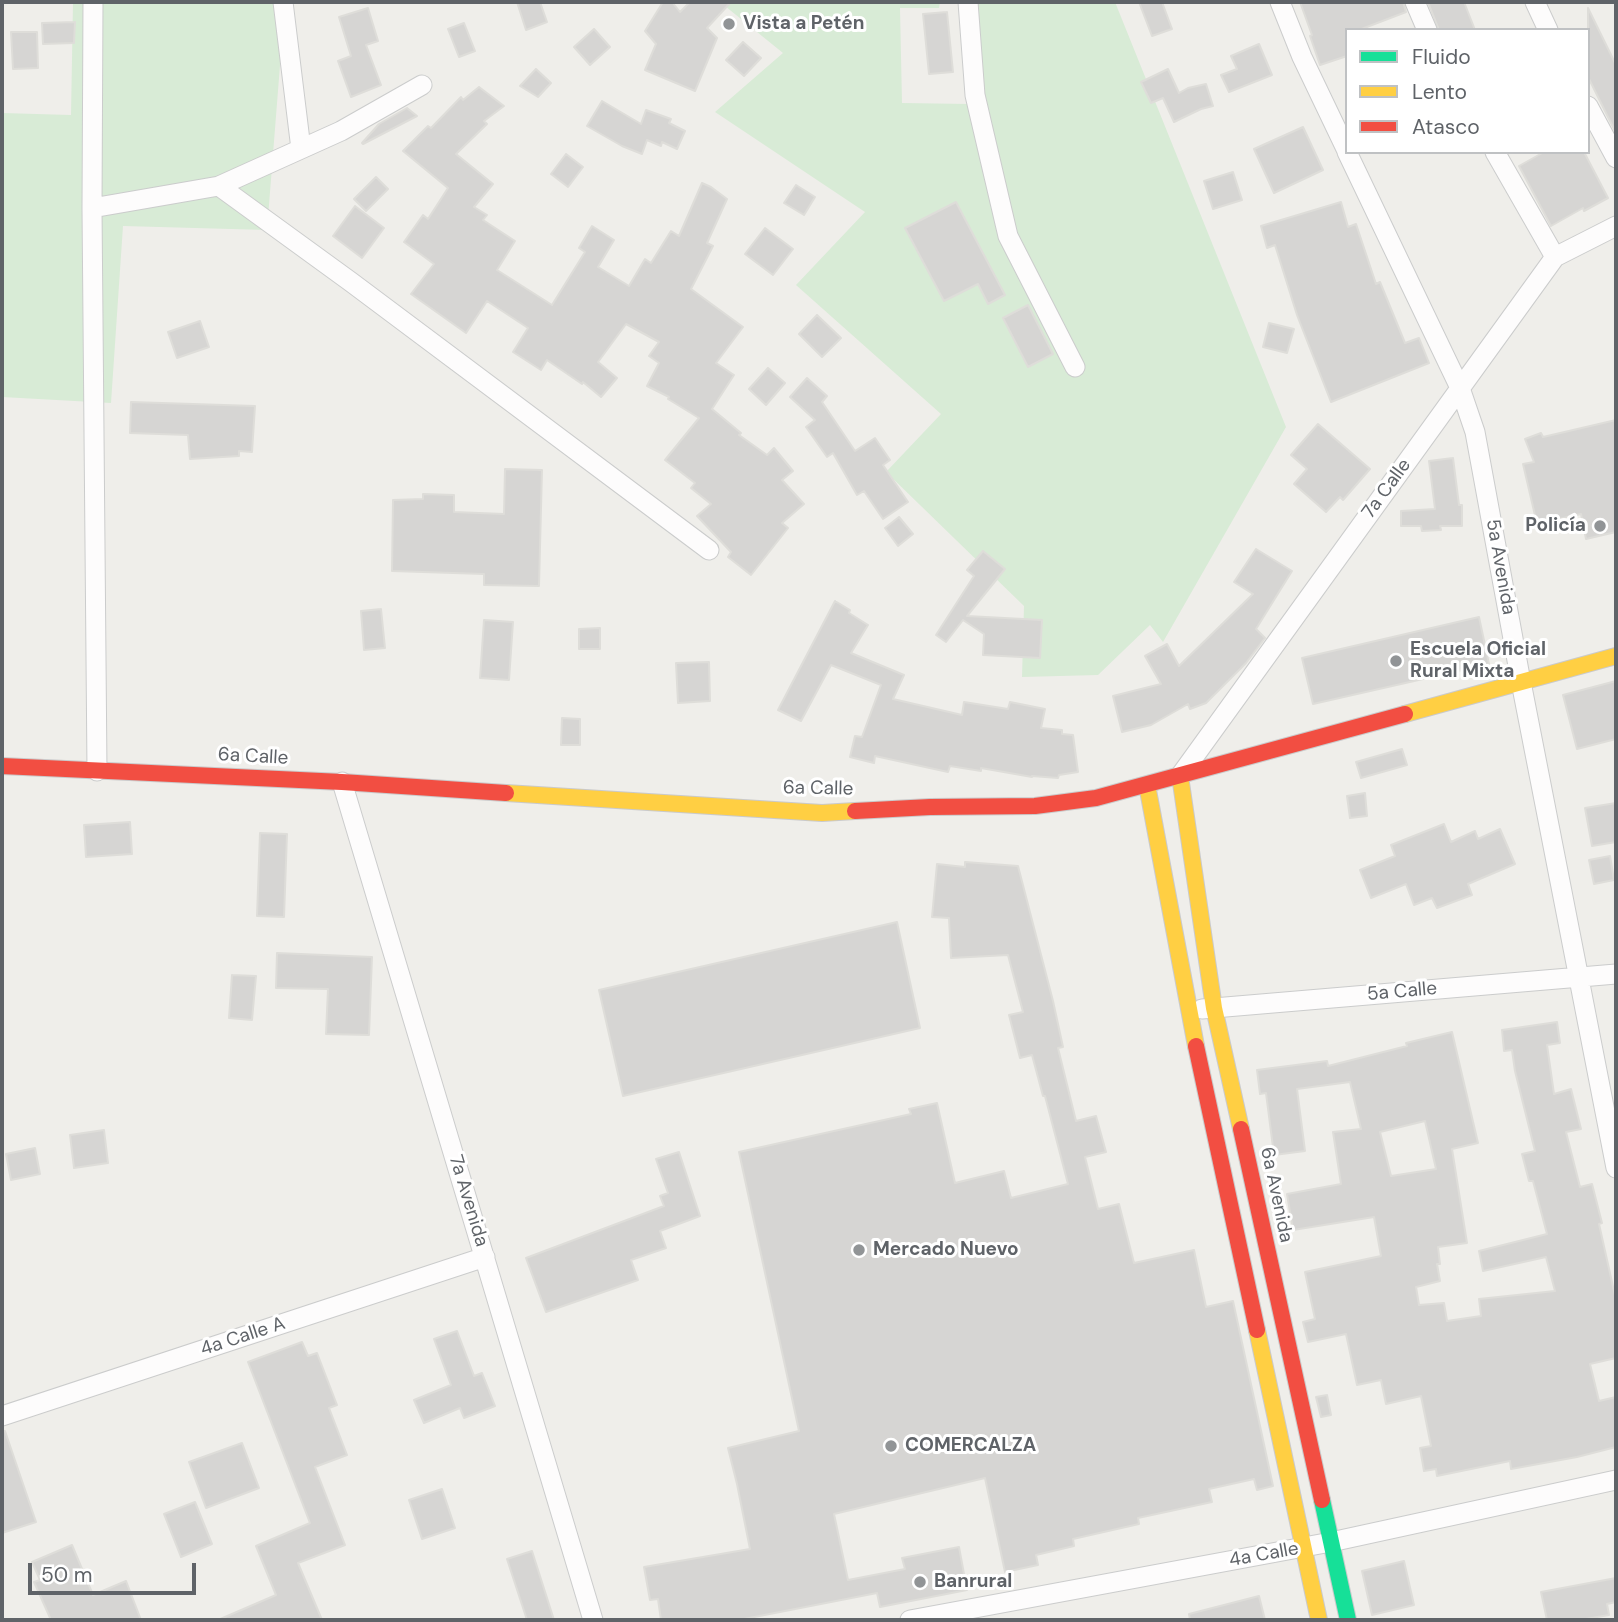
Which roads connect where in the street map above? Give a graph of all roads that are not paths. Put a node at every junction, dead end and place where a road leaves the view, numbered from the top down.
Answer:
1 (93, 2) edge
2 (283, 2) edge
3 (968, 2) edge
4 (1280, 2) edge
5 (1415, 2) edge
6 (1535, 2) edge
7 (1426, 28) edge
8 (1547, 28) edge
9 (422, 85) dead end
10 (1590, 110) edge
11 (1345, 147) edge
12 (302, 149) junction
13 (1348, 154) edge
14 (1496, 154) edge
15 (1616, 158) edge
16 (219, 186) junction
17 (92, 208) junction
18 (1616, 226) edge
19 (1555, 257) junction
20 (1074, 367) dead end
21 (1460, 388) junction
22 (709, 550) dead end
23 (1616, 656) edge
24 (1521, 682) junction
25 (2, 766) edge
26 (97, 771) junction
27 (1180, 776) junction
28 (342, 782) junction
29 (1147, 785) junction
30 (1616, 974) edge
31 (1578, 976) junction
32 (1214, 1008) junction
33 (1188, 1010) junction
34 (1616, 1168) edge
35 (485, 1257) junction
36 (2, 1416) edge
37 (1616, 1480) edge
38 (1331, 1542) junction
39 (1303, 1547) junction
40 (593, 1620) edge
41 (910, 1620) edge
42 (1319, 1620) edge
43 (1348, 1620) edge

1 - 17 street
2 - 12 street
3 - 20 street
4 - 11 street, 5a Avenida
5 - 7 street
6 - 8 street
9 - 12 street
10 - 15 street
12 - 16 street
13 - 21 street, 5a Avenida
14 - 19 street
16 - 17 street
16 - 22 street
17 - 26 street
18 - 19 street, 7a Calle
19 - 21 street, 7a Calle
21 - 24 street, 5a Avenida
21 - 27 street, 7a Calle
23 - 24 street, 6a Calle
24 - 27 street, 6a Calle
24 - 31 street, 5a Avenida
25 - 26 street, 6a Calle
26 - 28 street, 6a Calle
27 - 29 street, 6a Calle
27 - 32 street, 6a Avenida
28 - 29 street, 6a Calle
28 - 35 street, 7a Avenida
29 - 33 street
30 - 31 street, 5a Calle
31 - 32 street, 5a Calle
31 - 34 street, 5a Avenida
32 - 33 street, 5a Calle
32 - 38 street, 6a Avenida
33 - 39 street
35 - 36 street, 4a Calle A
35 - 40 street, 7a Avenida
37 - 38 street, 4a Calle
38 - 39 street, 4a Calle
38 - 43 street, 6a Avenida
39 - 41 street, 4a Calle
39 - 42 street

